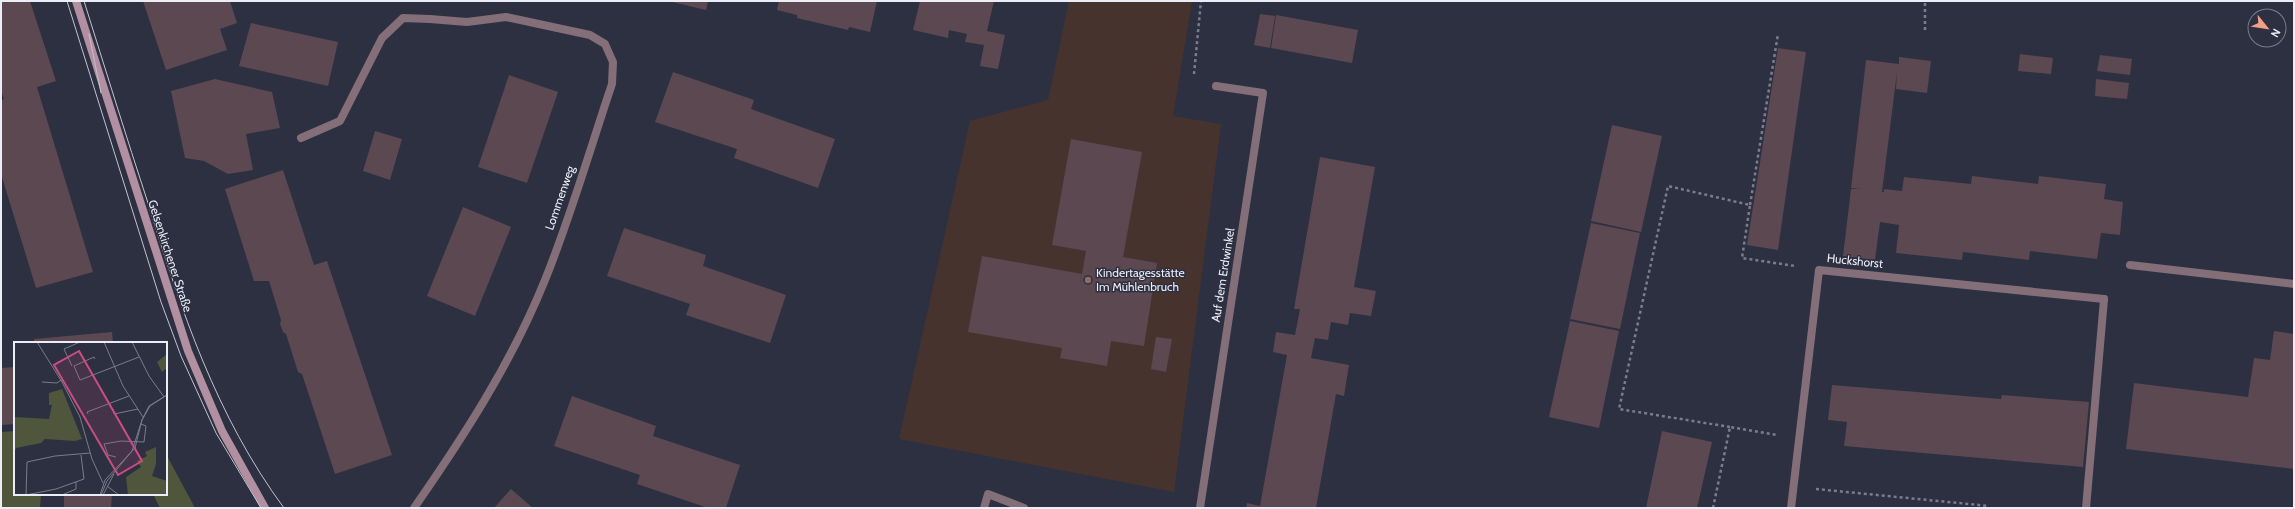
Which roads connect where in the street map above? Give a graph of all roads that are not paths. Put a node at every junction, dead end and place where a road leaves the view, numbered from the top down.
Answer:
1 (76, 1) edge
2 (1216, 86) road end
3 (301, 138) dead end
4 (2130, 265) dead end
5 (2294, 284) edge
6 (265, 508) edge
7 (414, 508) edge
8 (984, 508) edge
9 (1024, 508) edge
10 (1200, 508) edge
11 (1791, 508) edge
12 (2086, 508) edge

1 - 6 main road, Gelsenkirchener Straße
2 - 10 street, Auf dem Erdwinkel
3 - 7 street, Lommenweg
4 - 5 street
8 - 9 street
11 - 12 street, Huckshorst

